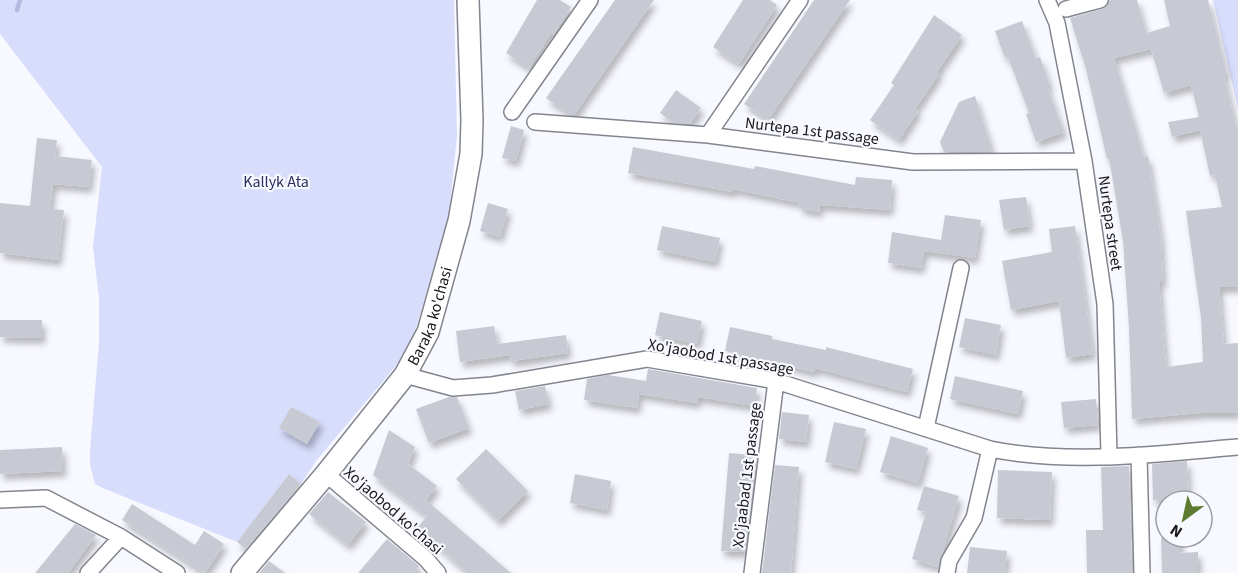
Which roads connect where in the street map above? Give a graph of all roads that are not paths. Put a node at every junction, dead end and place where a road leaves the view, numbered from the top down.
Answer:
1 (468, 0) edge
2 (590, 0) edge
3 (800, 0) edge
4 (1047, 0) edge
5 (1100, 0) edge
6 (1066, 9) dead end
7 (512, 112) dead end
8 (535, 122) dead end
9 (708, 135) junction
10 (1084, 161) junction
11 (961, 268) dead end
12 (405, 375) junction
13 (776, 381) junction
14 (926, 428) junction
15 (1238, 447) edge
16 (990, 449) junction
17 (1109, 455) junction
18 (1139, 455) junction
19 (326, 474) junction
20 (0, 500) edge
21 (122, 537) junction
22 (88, 573) edge
23 (177, 573) edge
24 (242, 573) edge
25 (438, 573) edge
26 (752, 573) edge
27 (947, 573) edge
28 (1142, 573) edge

1 - 12 main road, Baraka ko'chasi
2 - 7 street
3 - 9 street
4 - 10 street, Nurtepa street
5 - 6 street
8 - 9 street, Nurtepa 1st passage
9 - 10 street, Nurtepa 1st passage
10 - 17 street, Nurtepa street
11 - 14 street
12 - 13 street, Xo'jaobod 1st passage
12 - 19 main road, Baraka ko'chasi
13 - 14 street, Xo'jaobod 1st passage
13 - 26 street, Xo'jaаbаd 1st passage
14 - 16 street, Xo'jaobod 1st passage
15 - 18 street
16 - 17 street
16 - 27 street
17 - 18 street
18 - 28 street
19 - 24 main road, Baraka ko'chasi
19 - 25 street, Xo'jaobod ko'chasi
20 - 21 street
21 - 22 street
21 - 23 street

